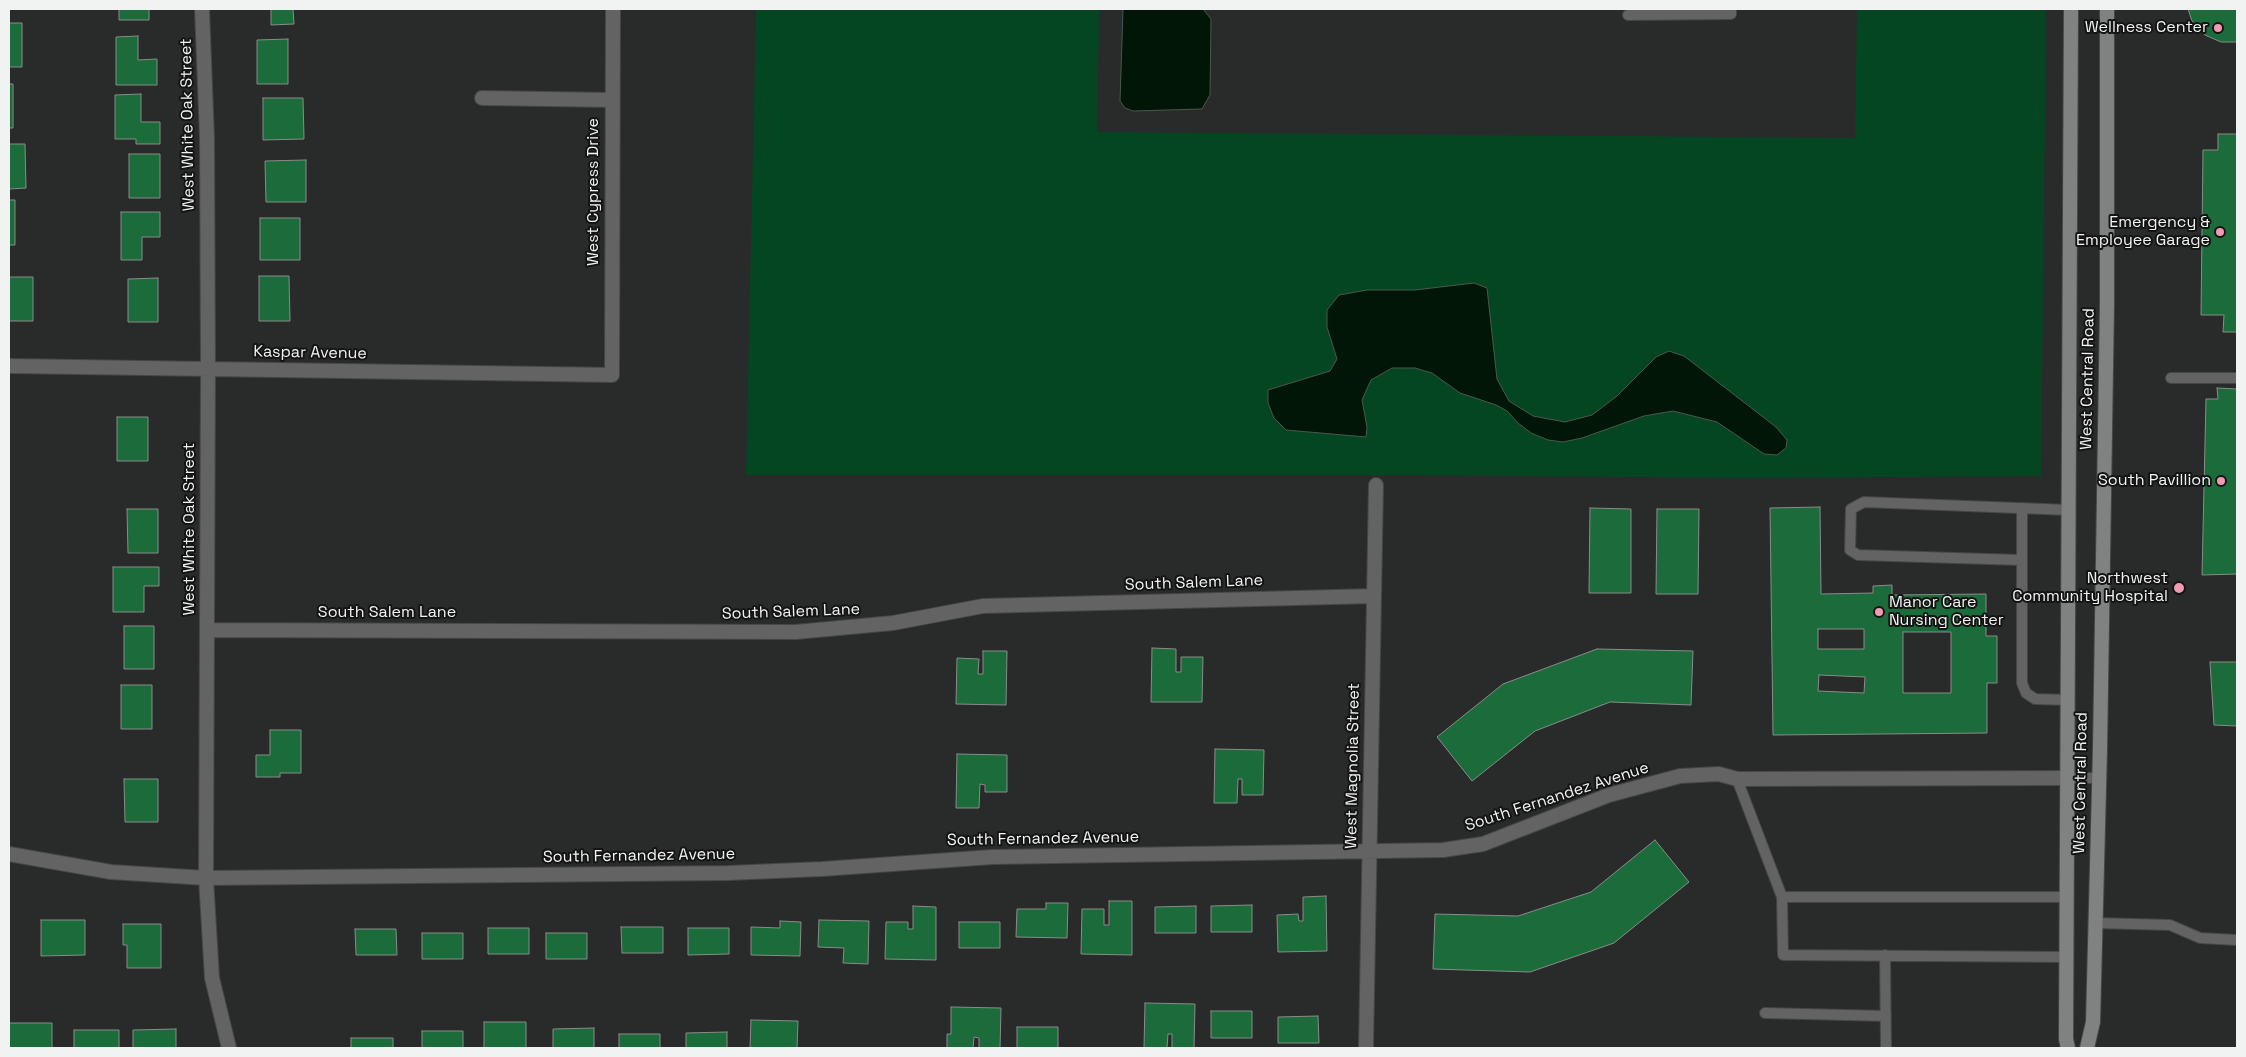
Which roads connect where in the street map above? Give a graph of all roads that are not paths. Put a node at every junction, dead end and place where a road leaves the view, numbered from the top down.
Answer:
1 (202, 9) edge
2 (613, 9) edge
3 (1731, 9) edge
4 (2071, 9) edge
5 (2107, 9) edge
6 (1628, 15) dead end
7 (482, 98) dead end
8 (612, 100) junction
9 (9, 366) edge
10 (208, 369) junction
11 (612, 375) joint
12 (2171, 378) dead end
13 (2237, 378) edge
14 (1376, 485) dead end
15 (2022, 508) junction
16 (2069, 510) junction
17 (2021, 560) junction
18 (1374, 596) junction
19 (207, 630) junction
20 (2068, 700) junction
21 (2068, 778) junction
22 (2099, 778) junction
23 (1737, 779) junction
24 (1369, 851) junction
25 (9, 854) edge
26 (206, 878) junction
27 (1782, 897) junction
28 (2067, 897) junction
29 (2096, 923) junction
30 (2237, 940) edge
31 (1885, 955) junction
32 (2067, 957) junction
33 (1765, 1013) dead end
34 (1886, 1016) junction
35 (229, 1048) edge
36 (1366, 1048) edge
37 (1886, 1048) edge
38 (2068, 1048) edge
39 (2087, 1048) edge

1 - 10 street, West White Oak Street
2 - 8 street, West Cypress Drive
3 - 6 lane
4 - 16 main road, West Central Road
5 - 22 main road, West Central Road
7 - 8 street
8 - 11 street, West Cypress Drive
9 - 10 street, Kaspar Avenue
10 - 11 street, Kaspar Avenue
10 - 19 street, West White Oak Street
12 - 13 lane
14 - 18 street, West Magnolia Street
15 - 16 lane
15 - 17 lane
15 - 17 lane
16 - 20 main road, West Central Road
17 - 20 lane
18 - 19 street, South Salem Lane
18 - 24 street, West Magnolia Street
19 - 26 street, West White Oak Street
20 - 21 main road, West Central Road
21 - 22 lane
21 - 23 street, South Fernandez Avenue
21 - 28 main road, West Central Road
22 - 29 main road, West Central Road
23 - 24 street, South Fernandez Avenue
23 - 27 lane
24 - 26 street, South Fernandez Avenue
24 - 36 street, West Magnolia Street
25 - 26 street, South Fernandez Avenue
26 - 35 street, West White Oak Street
27 - 28 lane
27 - 31 lane
28 - 32 main road, West Central Road
29 - 30 lane
29 - 39 main road, West Central Road
31 - 32 lane
31 - 34 lane
32 - 38 main road, West Central Road
33 - 34 lane
34 - 37 lane

